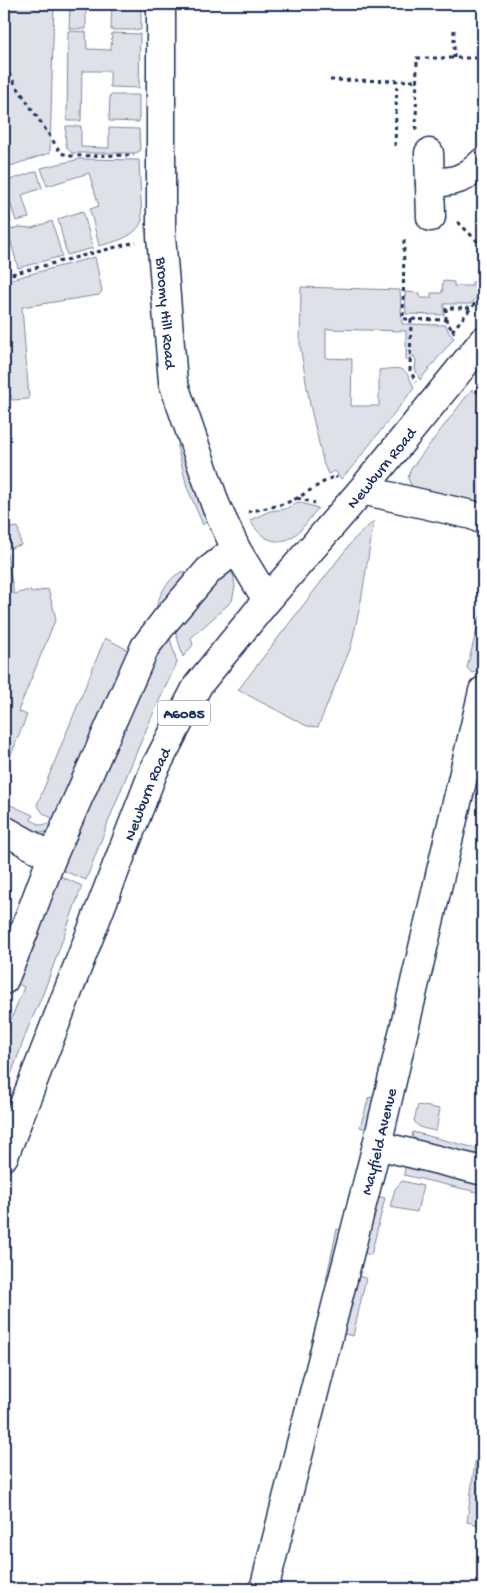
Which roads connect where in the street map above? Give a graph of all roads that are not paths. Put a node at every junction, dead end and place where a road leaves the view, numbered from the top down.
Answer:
1 (161, 4) edge
2 (429, 153) road end
3 (483, 162) edge
4 (430, 183) junction
5 (431, 216) road end
6 (483, 341) edge
7 (351, 485) junction
8 (483, 520) edge
9 (236, 549) junction
10 (267, 600) junction
11 (482, 701) edge
12 (4, 830) edge
13 (52, 857) junction
14 (4, 980) edge
15 (377, 1145) junction
16 (4, 1156) edge
17 (483, 1171) edge
18 (264, 1589) edge

1 - 9 street, Broomy Hill Road
2 - 4 street
3 - 4 street
4 - 5 street
6 - 7 street, Newburn Road / A6085
7 - 8 street
7 - 10 street, Newburn Road / A6085
9 - 10 street, Broomy Hill Road
9 - 13 street
10 - 16 street, Newburn Road / A6085
11 - 15 street, Mayfield Avenue
12 - 13 street
13 - 14 street
15 - 17 street
15 - 18 street, Mayfield Avenue

